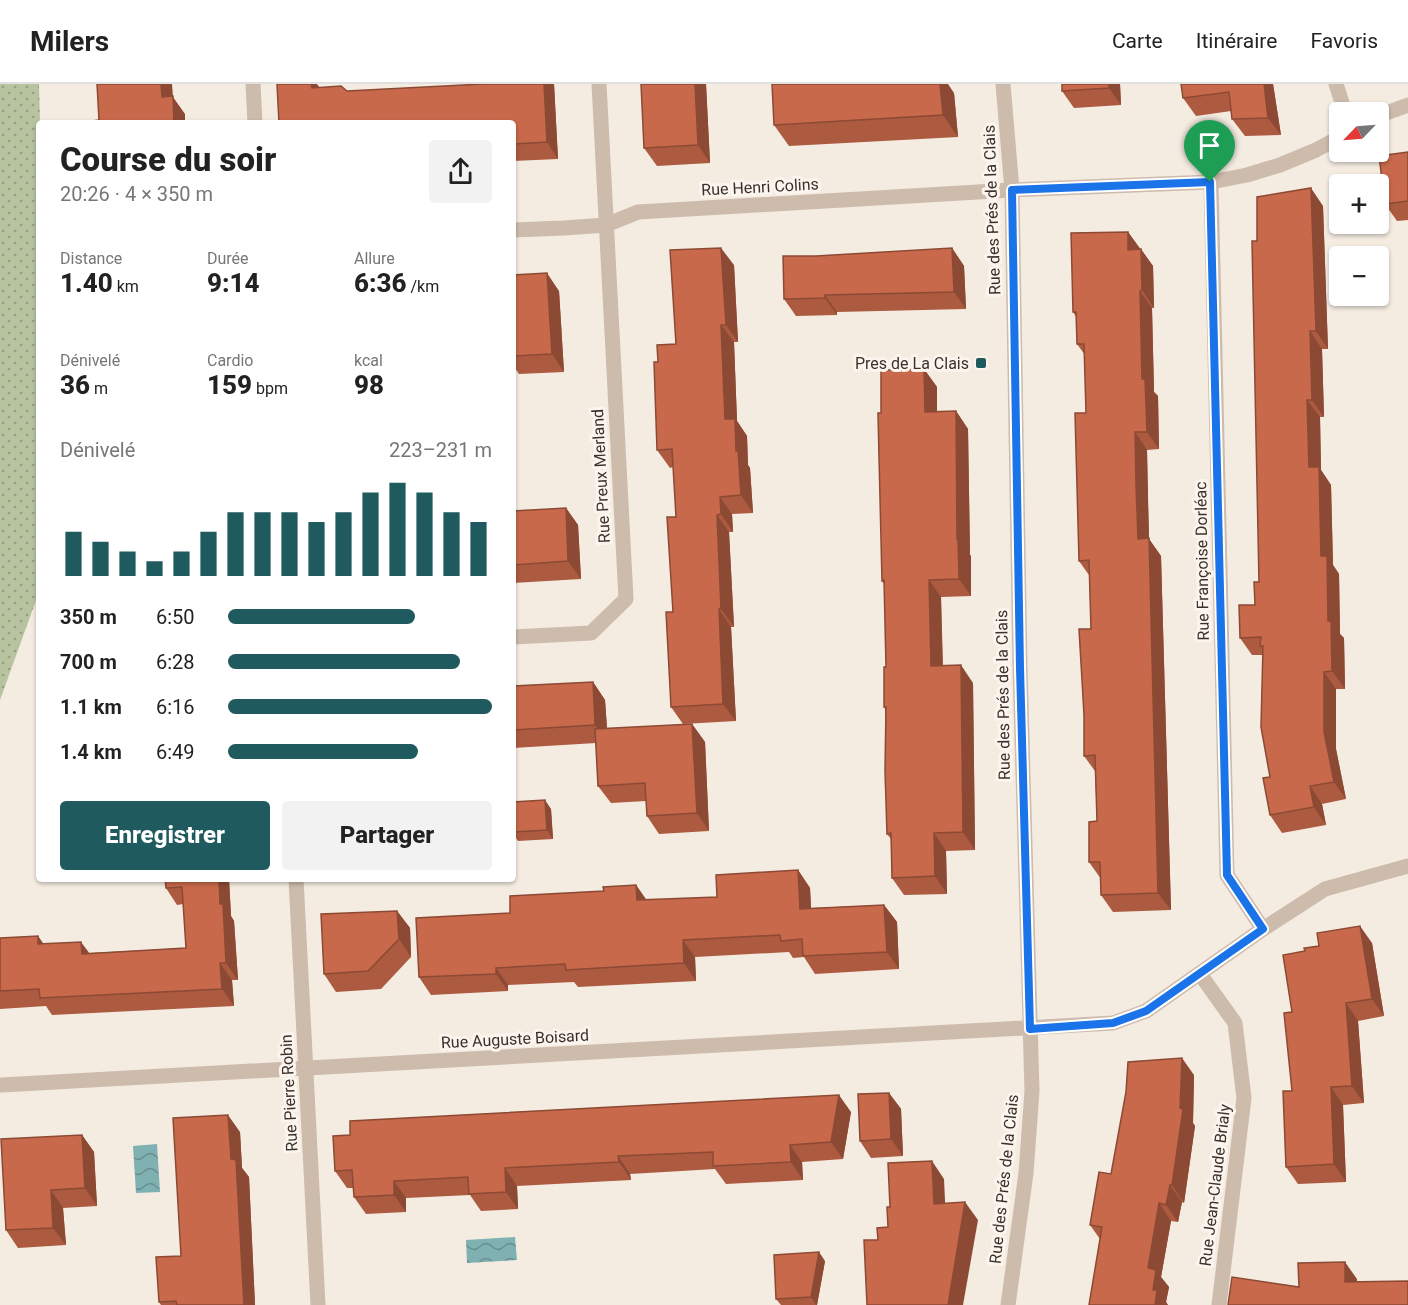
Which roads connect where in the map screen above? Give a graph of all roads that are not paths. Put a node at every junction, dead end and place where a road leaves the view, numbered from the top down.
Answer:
1 (253, 84) edge
2 (599, 84) edge
3 (1003, 84) edge
4 (1336, 84) edge
5 (1342, 102) edge
6 (1408, 105) edge
7 (1389, 112) edge
8 (255, 120) edge
9 (1329, 143) edge
10 (1210, 182) junction
11 (1012, 190) junction
12 (606, 225) junction
13 (516, 230) edge
14 (516, 637) edge
15 (1408, 866) edge
16 (296, 882) edge
17 (1263, 929) junction
18 (1200, 974) junction
19 (1030, 1029) junction
20 (305, 1068) junction
21 (2, 1085) dead end
22 (318, 1305) edge
23 (1008, 1305) edge
24 (1219, 1305) edge

1 - 8 street
2 - 12 street, Rue Preux Merland
3 - 11 street, Rue des Prés de la Clais
4 - 5 street
6 - 7 street
9 - 10 street, Rue Henri Colins
10 - 11 street, Rue Henri Colins
10 - 17 street, Rue Françoise Dorléac
11 - 12 street, Rue Henri Colins
11 - 19 street, Rue des Prés de la Clais
12 - 13 street, Rue Henri Colins
12 - 14 street, Rue Preux Merland
15 - 17 street, Rue Auguste Boisard
16 - 20 street, Rue Pierre Robin
17 - 18 street, Rue Auguste Boisard
18 - 19 street, Rue Auguste Boisard
18 - 24 street, Rue Jean-Claude Brialy
19 - 20 street, Rue Auguste Boisard
19 - 23 street, Rue des Prés de la Clais
20 - 21 street, Rue Auguste Boisard
20 - 22 street, Rue Pierre Robin

